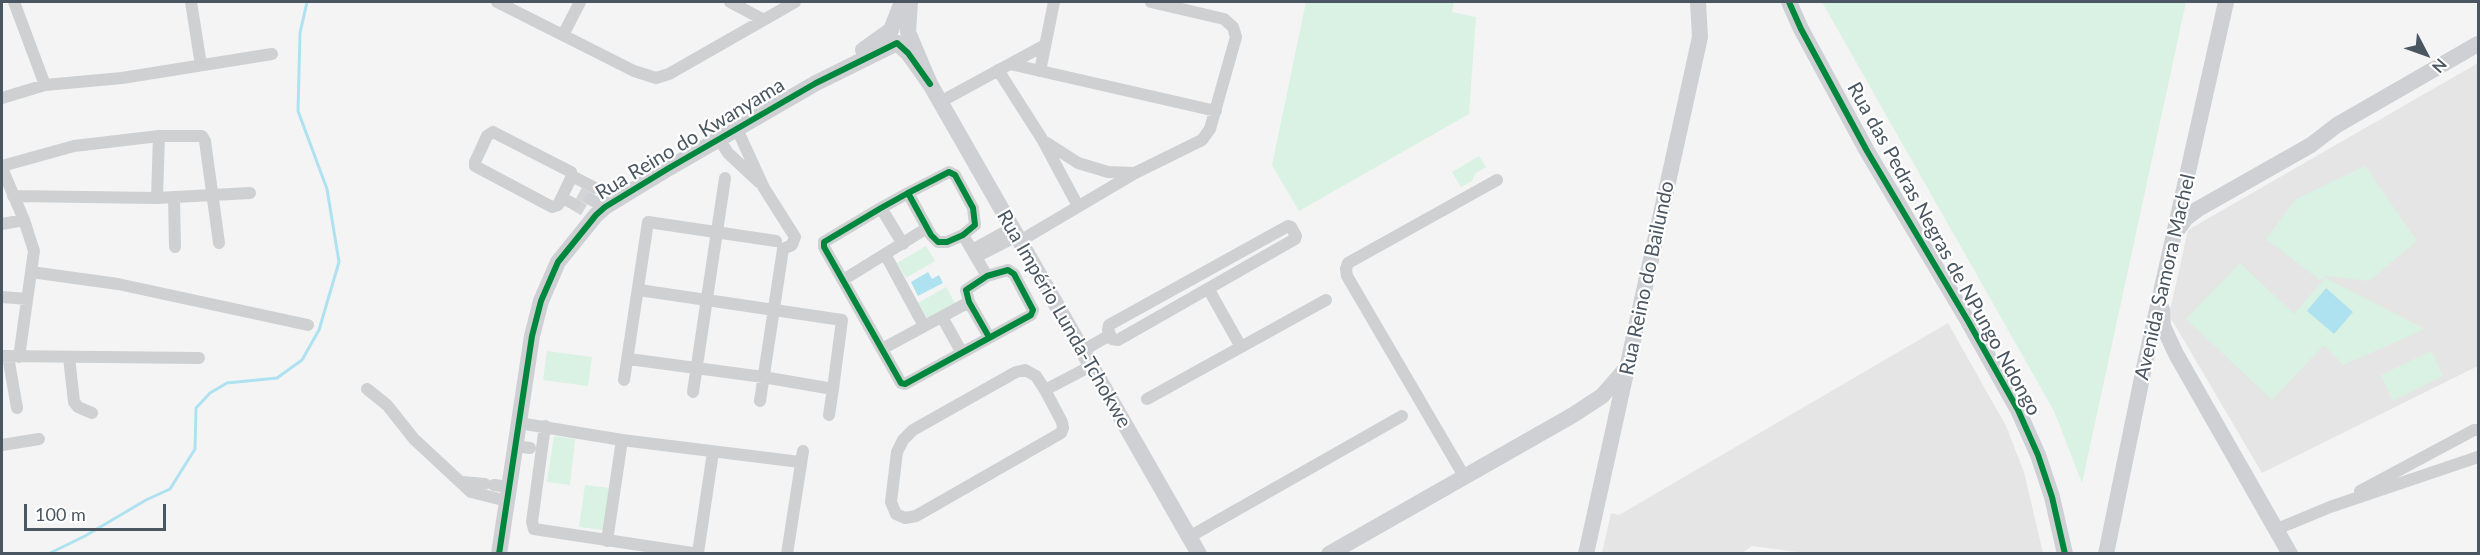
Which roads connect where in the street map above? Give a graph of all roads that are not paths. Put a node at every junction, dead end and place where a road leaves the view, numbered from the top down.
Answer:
1 (14, 2) edge
2 (191, 2) edge
3 (497, 2) edge
4 (580, 2) edge
5 (730, 2) edge
6 (795, 2) edge
7 (902, 2) edge
8 (910, 2) edge
9 (1054, 2) edge
10 (1151, 2) edge
11 (1698, 2) edge
12 (1709, 2) edge
13 (1789, 2) edge
14 (2226, 2) edge
15 (764, 20) junction
16 (563, 35) junction
17 (899, 35) junction
18 (1700, 37) junction
19 (2478, 44) edge
20 (1045, 45) junction
21 (272, 54) dead end
22 (1010, 63) junction
23 (201, 65) junction
24 (998, 70) junction
25 (1040, 71) junction
26 (45, 85) junction
27 (2, 98) edge
28 (940, 102) junction
29 (1216, 111) junction
30 (159, 136) junction
31 (741, 136) junction
32 (1042, 139) junction
33 (723, 146) junction
34 (2, 167) edge
35 (1135, 173) junction
36 (725, 178) dead end
37 (1497, 180) dead end
38 (2187, 181) junction
39 (567, 187) junction
40 (764, 188) junction
41 (250, 193) dead end
42 (908, 194) junction
43 (212, 195) junction
44 (13, 196) junction
45 (174, 197) junction
46 (157, 198) junction
47 (589, 202) junction
48 (2209, 203) junction
49 (1078, 206) junction
50 (881, 208) junction
51 (24, 220) junction
52 (2, 224) edge
53 (927, 228) junction
54 (717, 233) junction
55 (963, 235) junction
56 (1016, 235) junction
57 (784, 236) junction
58 (2173, 238) junction
59 (219, 243) dead end
60 (903, 244) junction
61 (175, 247) dead end
62 (885, 254) junction
63 (974, 254) junction
64 (31, 272) junction
65 (987, 276) junction
66 (843, 280) junction
67 (639, 290) junction
68 (1209, 290) junction
69 (2161, 292) junction
70 (2, 297) edge
71 (27, 299) junction
72 (706, 300) junction
73 (1326, 300) dead end
74 (969, 302) junction
75 (775, 309) junction
76 (942, 317) junction
77 (308, 325) dead end
78 (924, 326) junction
79 (1110, 334) junction
80 (989, 337) junction
81 (1241, 347) junction
82 (882, 349) junction
83 (1082, 351) junction
84 (962, 353) junction
85 (1630, 355) junction
86 (10, 356) edge
87 (69, 357) junction
88 (199, 358) dead end
89 (629, 359) junction
90 (1091, 366) junction
91 (2144, 368) junction
92 (697, 369) junction
93 (763, 377) junction
94 (624, 380) dead end
95 (2191, 380) junction
96 (367, 389) dead end
97 (833, 389) junction
98 (1045, 390) junction
99 (693, 392) dead end
100 (1147, 399) dead end
101 (760, 401) dead end
102 (17, 408) dead end
103 (92, 413) dead end
104 (829, 415) dead end
105 (1401, 416) dead end
106 (533, 429) junction
107 (2478, 430) edge
108 (39, 439) dead end
109 (622, 440) junction
110 (2, 445) edge
111 (530, 448) junction
112 (713, 452) junction
113 (2478, 457) edge
114 (1464, 477) junction
115 (462, 482) junction
116 (499, 489) junction
117 (2330, 507) junction
118 (2277, 529) junction
119 (608, 541) junction
120 (1196, 549) edge
121 (699, 553) edge
122 (499, 554) edge
123 (787, 554) edge
124 (1329, 554) edge
125 (1586, 554) edge
126 (2065, 554) edge
127 (2106, 554) edge
128 (2290, 554) edge

1 - 26 street
2 - 23 street
3 - 16 street
4 - 16 street
5 - 15 street
6 - 15 street
7 - 17 street
8 - 17 street
9 - 20 street
10 - 29 street
11 - 18 street, Rua Reino do Bailundo
12 - 18 street
13 - 126 street, Rua das Pedras Negras de NPungo Ndongo
14 - 38 street, Avenida Samora Machel
15 - 16 street
17 - 28 street, Rua Império Lunda-Tchokwe
17 - 31 street, Rua Reino do Kwanyama
18 - 85 street, Rua Reino do Bailundo
19 - 48 street
20 - 22 street
20 - 25 street
21 - 23 street
22 - 24 street
22 - 25 street
23 - 26 street
24 - 28 street
24 - 32 street
25 - 29 street
26 - 27 street
28 - 56 street, Rua Império Lunda-Tchokwe
29 - 35 street
30 - 34 street
30 - 43 street
30 - 46 street
31 - 33 street, Rua Reino do Kwanyama
31 - 40 street
32 - 35 street
32 - 49 street
33 - 40 street
33 - 47 street, Rua Reino do Kwanyama
34 - 44 street
35 - 49 street
36 - 54 street
37 - 114 street
38 - 48 street
38 - 58 street, Avenida Samora Machel
39 - 39 street
39 - 47 street
39 - 47 street
40 - 57 street
41 - 43 street
42 - 50 street
42 - 53 street
42 - 55 street
43 - 45 street
43 - 59 street
44 - 46 street
44 - 51 street
45 - 46 street
45 - 61 street
47 - 106 street, Rua Reino do Kwanyama
48 - 58 street
49 - 56 street
50 - 60 street
50 - 66 street
51 - 52 street
51 - 64 street
53 - 55 street
53 - 60 street
54 - 57 street
54 - 67 street
54 - 72 street
55 - 63 street
56 - 63 street
56 - 83 street, Rua Império Lunda-Tchokwe
57 - 75 street
58 - 69 street, Avenida Samora Machel
60 - 62 street
62 - 66 street
62 - 78 street
63 - 65 street
64 - 71 street
64 - 77 street
65 - 74 street
65 - 80 street
66 - 82 street
67 - 72 street
67 - 89 street
68 - 79 street
68 - 79 street
68 - 81 street
69 - 91 street, Avenida Samora Machel
69 - 95 street
70 - 71 street
71 - 86 street
72 - 75 street
72 - 92 street
73 - 81 street
74 - 76 street
74 - 80 street
75 - 93 street
75 - 97 street
76 - 78 street
76 - 84 street
78 - 82 street
79 - 83 street
80 - 84 street
81 - 100 street
82 - 84 street
83 - 90 street, Rua Império Lunda-Tchokwe
85 - 114 street
85 - 125 street, Rua Reino do Bailundo
86 - 87 street
86 - 102 street
87 - 88 street
87 - 103 street
89 - 92 street
89 - 94 street
90 - 98 street
90 - 120 street, Rua Império Lunda-Tchokwe
91 - 95 street
91 - 127 street, Avenida Samora Machel
92 - 93 street
92 - 99 street
93 - 97 street
93 - 101 street
95 - 118 street
96 - 115 street
97 - 104 street
98 - 98 street
105 - 120 street
106 - 109 street
106 - 111 street, Rua Reino do Kwanyama
106 - 111 street
107 - 117 street
108 - 110 street
109 - 112 street
109 - 119 street
111 - 116 street, Rua Reino do Kwanyama
111 - 119 street
112 - 121 street
112 - 123 street
113 - 117 street
114 - 124 street
115 - 116 street
115 - 116 street
116 - 122 street, Rua Reino do Kwanyama
117 - 118 street
118 - 128 street
119 - 121 street

